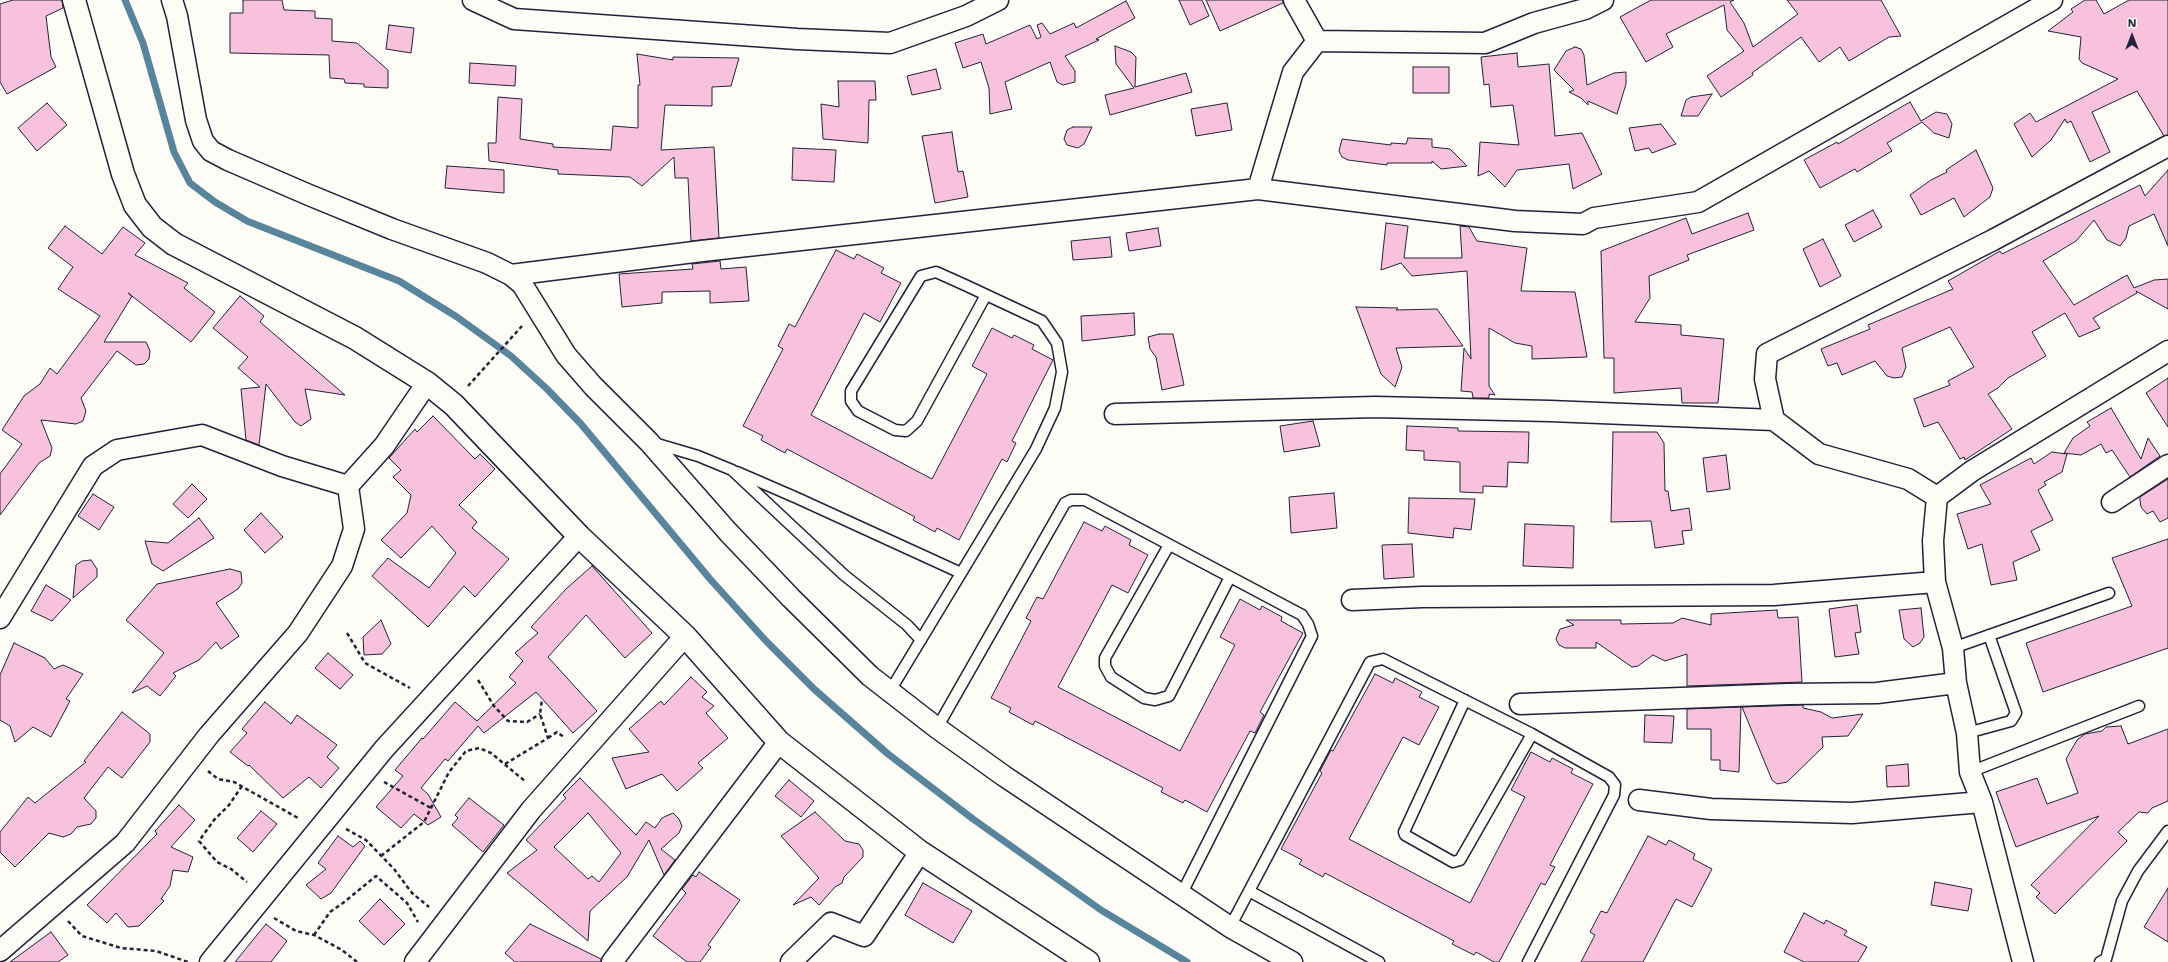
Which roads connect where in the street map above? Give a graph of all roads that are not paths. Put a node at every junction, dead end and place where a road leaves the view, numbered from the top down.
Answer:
1 (74, 0) edge
2 (172, 0) edge
3 (473, 0) edge
4 (998, 0) edge
5 (1294, 0) edge
6 (1603, 0) edge
7 (2052, 0) edge
8 (1317, 41) junction
9 (2168, 146) edge
10 (1258, 189) junction
11 (511, 275) junction
12 (986, 295) junction
13 (2168, 351) edge
14 (427, 382) junction
15 (1115, 414) dead end
16 (1774, 420) junction
17 (649, 442) junction
18 (2168, 465) edge
19 (732, 470) junction
20 (348, 486) junction
21 (1937, 497) junction
22 (2112, 502) dead end
23 (579, 536) junction
24 (1169, 545) junction
25 (961, 574) junction
26 (1230, 577) junction
27 (1935, 582) junction
28 (2109, 593) dead end
29 (1352, 600) dead end
30 (0, 618) edge
31 (1989, 635) junction
32 (685, 636) junction
33 (921, 640) junction
34 (1953, 648) junction
35 (1956, 683) junction
36 (890, 691) junction
37 (1465, 700) junction
38 (1520, 704) dead end
39 (2139, 706) dead end
40 (937, 728) junction
41 (1967, 733) junction
42 (1532, 734) junction
43 (779, 742) junction
44 (1970, 772) junction
45 (1639, 800) dead end
46 (1982, 802) junction
47 (2168, 831) edge
48 (920, 852) junction
49 (1249, 891) junction
50 (1181, 895) junction
51 (1230, 927) junction
52 (0, 952) edge
53 (421, 955) edge
54 (2105, 961) edge
55 (210, 962) edge
56 (612, 962) edge
57 (791, 962) edge
58 (1088, 962) edge
59 (1292, 962) edge
60 (1379, 962) edge
61 (1528, 962) edge
62 (2023, 962) edge

1 - 14 street
2 - 11 street
3 - 4 street
5 - 8 street
6 - 8 street
7 - 10 street
8 - 10 street
9 - 16 street
10 - 11 street
11 - 17 street
12 - 12 lane
12 - 25 lane
13 - 21 street
14 - 20 street
14 - 23 street
15 - 16 street
16 - 21 street
17 - 19 lane
17 - 36 street
18 - 22 street
19 - 25 lane
19 - 33 lane
20 - 30 street
20 - 52 street
21 - 27 street
23 - 32 street
23 - 55 street
24 - 26 lane
24 - 26 lane
24 - 40 lane
25 - 33 lane
26 - 50 lane
27 - 29 street
27 - 34 street
28 - 31 lane
31 - 34 lane
31 - 41 lane
32 - 43 street
32 - 53 street
33 - 36 lane
34 - 35 street
35 - 38 street
35 - 41 street
36 - 40 street
37 - 42 lane
37 - 42 lane
37 - 49 lane
39 - 44 lane
40 - 50 street
41 - 44 street
42 - 61 lane
43 - 48 street
43 - 56 street
44 - 46 street
45 - 46 street
46 - 62 street
47 - 54 lane
48 - 57 street
48 - 58 street
49 - 51 lane
49 - 60 lane
50 - 51 street
51 - 59 street

